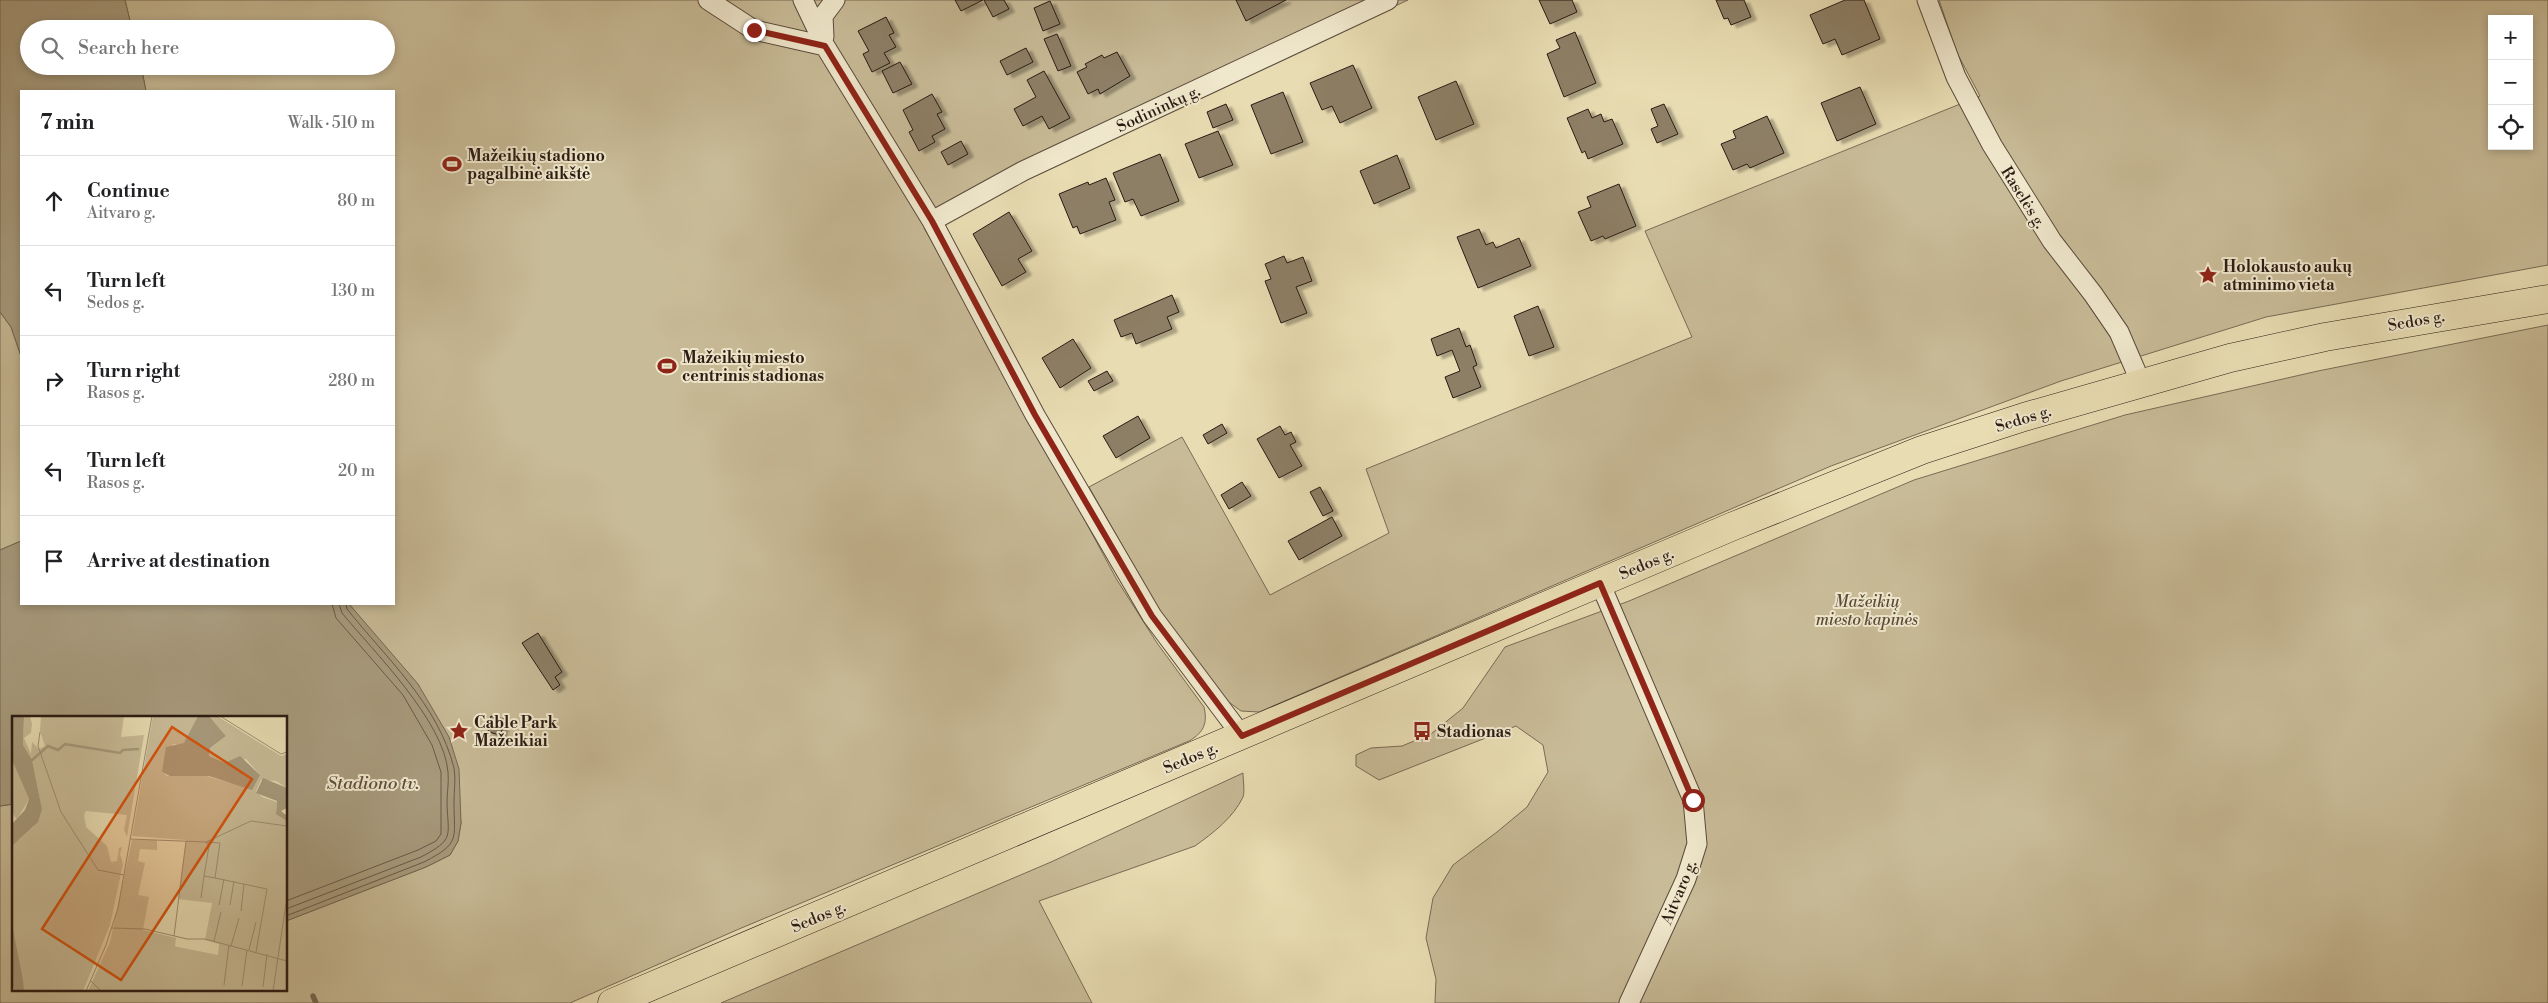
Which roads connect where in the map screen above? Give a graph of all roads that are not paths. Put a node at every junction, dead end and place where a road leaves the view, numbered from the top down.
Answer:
1 (708, 0) edge
2 (803, 0) edge
3 (835, 0) edge
4 (1388, 0) edge
5 (1927, 0) edge
6 (825, 46) junction
7 (932, 221) junction
8 (2548, 299) edge
9 (2141, 383) junction
10 (1600, 583) junction
11 (1242, 736) junction
12 (612, 1003) edge
13 (1629, 1003) edge

1 - 6 street
2 - 6 street
3 - 6 street
4 - 7 street, Sodininkų g.
5 - 9 street, Raselės g.
6 - 7 street
7 - 11 street
8 - 9 main road, Sedos g.
9 - 10 main road, Sedos g.
10 - 11 main road, Sedos g.
10 - 13 street, Aitvaro g.
11 - 12 main road, Sedos g.

